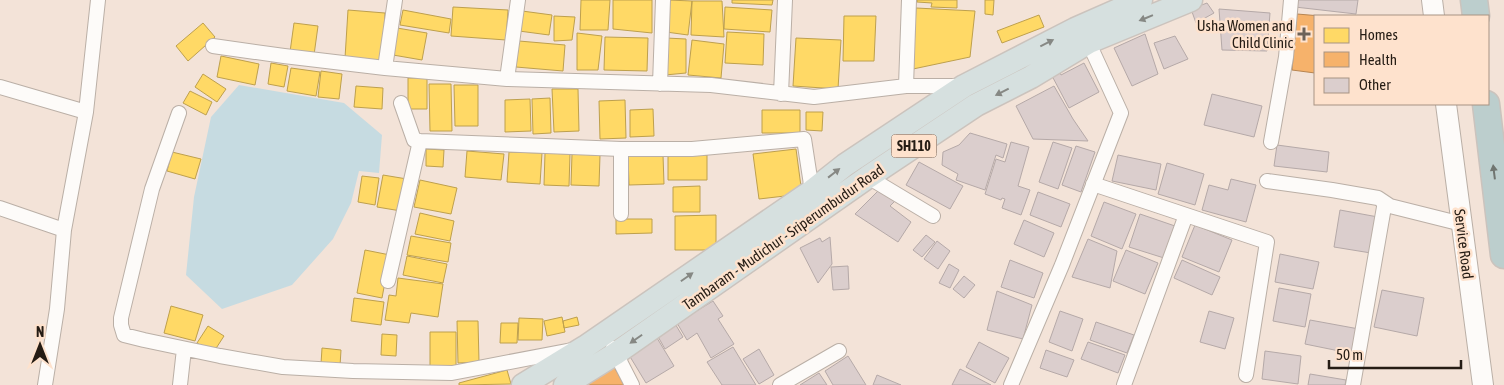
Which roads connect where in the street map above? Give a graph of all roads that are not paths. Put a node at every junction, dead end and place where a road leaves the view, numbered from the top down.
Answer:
1 (98, 0) edge
2 (395, 0) edge
3 (518, 0) edge
4 (663, 0) edge
5 (785, 0) edge
6 (909, 0) edge
7 (1141, 0) edge
8 (1191, 0) edge
9 (1291, 0) edge
10 (1432, 0) edge
11 (1474, 0) edge
12 (1434, 15) edge
13 (1476, 15) edge
14 (1085, 34) junction
15 (214, 46) dead end
16 (385, 68) junction
17 (507, 79) junction
18 (660, 84) junction
19 (906, 86) junction
20 (964, 86) junction
21 (0, 87) edge
22 (781, 94) junction
23 (401, 104) dead end
24 (1446, 105) edge
25 (1486, 105) edge
26 (86, 112) junction
27 (179, 113) dead end
28 (420, 142) junction
29 (1271, 142) dead end
30 (621, 149) junction
31 (868, 177) junction
32 (1267, 182) dead end
33 (1093, 184) junction
34 (812, 191) junction
35 (1390, 206) junction
36 (0, 208) edge
37 (621, 214) dead end
38 (1186, 215) junction
39 (933, 216) dead end
40 (1462, 224) junction
41 (64, 230) junction
42 (1504, 255) edge
43 (388, 280) dead end
44 (607, 332) junction
45 (584, 347) junction
46 (184, 348) junction
47 (839, 352) dead end
48 (615, 354) junction
49 (1246, 375) dead end
50 (45, 385) edge
51 (180, 385) edge
52 (523, 385) edge
53 (565, 385) edge
54 (632, 385) edge
55 (780, 385) edge
56 (1011, 385) edge
57 (1124, 385) edge
58 (1353, 385) edge
59 (1482, 385) edge

1 - 26 street
2 - 16 street
3 - 17 street
4 - 18 street
5 - 22 street
6 - 19 street
7 - 14 main road, Tambaram - Mudichur - Sriperumbudur Road / SH110
8 -> 14 main road, Tambaram - Mudichur - Sriperumbudur Road / SH110
9 - 29 street
10 - 12 street
11 - 13 highway
20 -> 14 main road, Tambaram - Mudichur - Sriperumbudur Road / SH110
14 -> 31 main road, Tambaram - Mudichur - Sriperumbudur Road / SH110
14 - 33 street
15 - 16 street
16 - 17 street
17 - 18 street
18 - 22 street
19 - 20 street
19 - 22 street
34 -> 20 main road, Tambaram - Mudichur - Sriperumbudur Road / SH110
21 - 26 street
23 - 28 street
24 - 40 street, Service Road
42 -> 25 highway
26 - 41 street
27 - 46 street
28 - 30 street
28 - 43 street
30 - 34 street
30 - 37 street
31 - 39 street
31 -> 48 main road, Tambaram - Mudichur - Sriperumbudur Road / SH110
32 - 35 street
33 - 38 street
33 - 56 street
44 -> 34 main road, Tambaram - Mudichur - Sriperumbudur Road / SH110
35 - 40 street
35 - 58 street
36 - 41 street
38 - 49 street
38 - 57 street
40 - 59 street, Service Road
41 - 50 street
44 - 45 main road, Tambaram - Mudichur - Sriperumbudur Road / SH110
44 - 48 street
45 - 46 street
45 - 52 main road, Tambaram - Mudichur - Sriperumbudur Road / SH110
46 - 51 street
47 - 55 street
48 - 53 main road, Tambaram - Mudichur - Sriperumbudur Road / SH110
48 - 54 street

